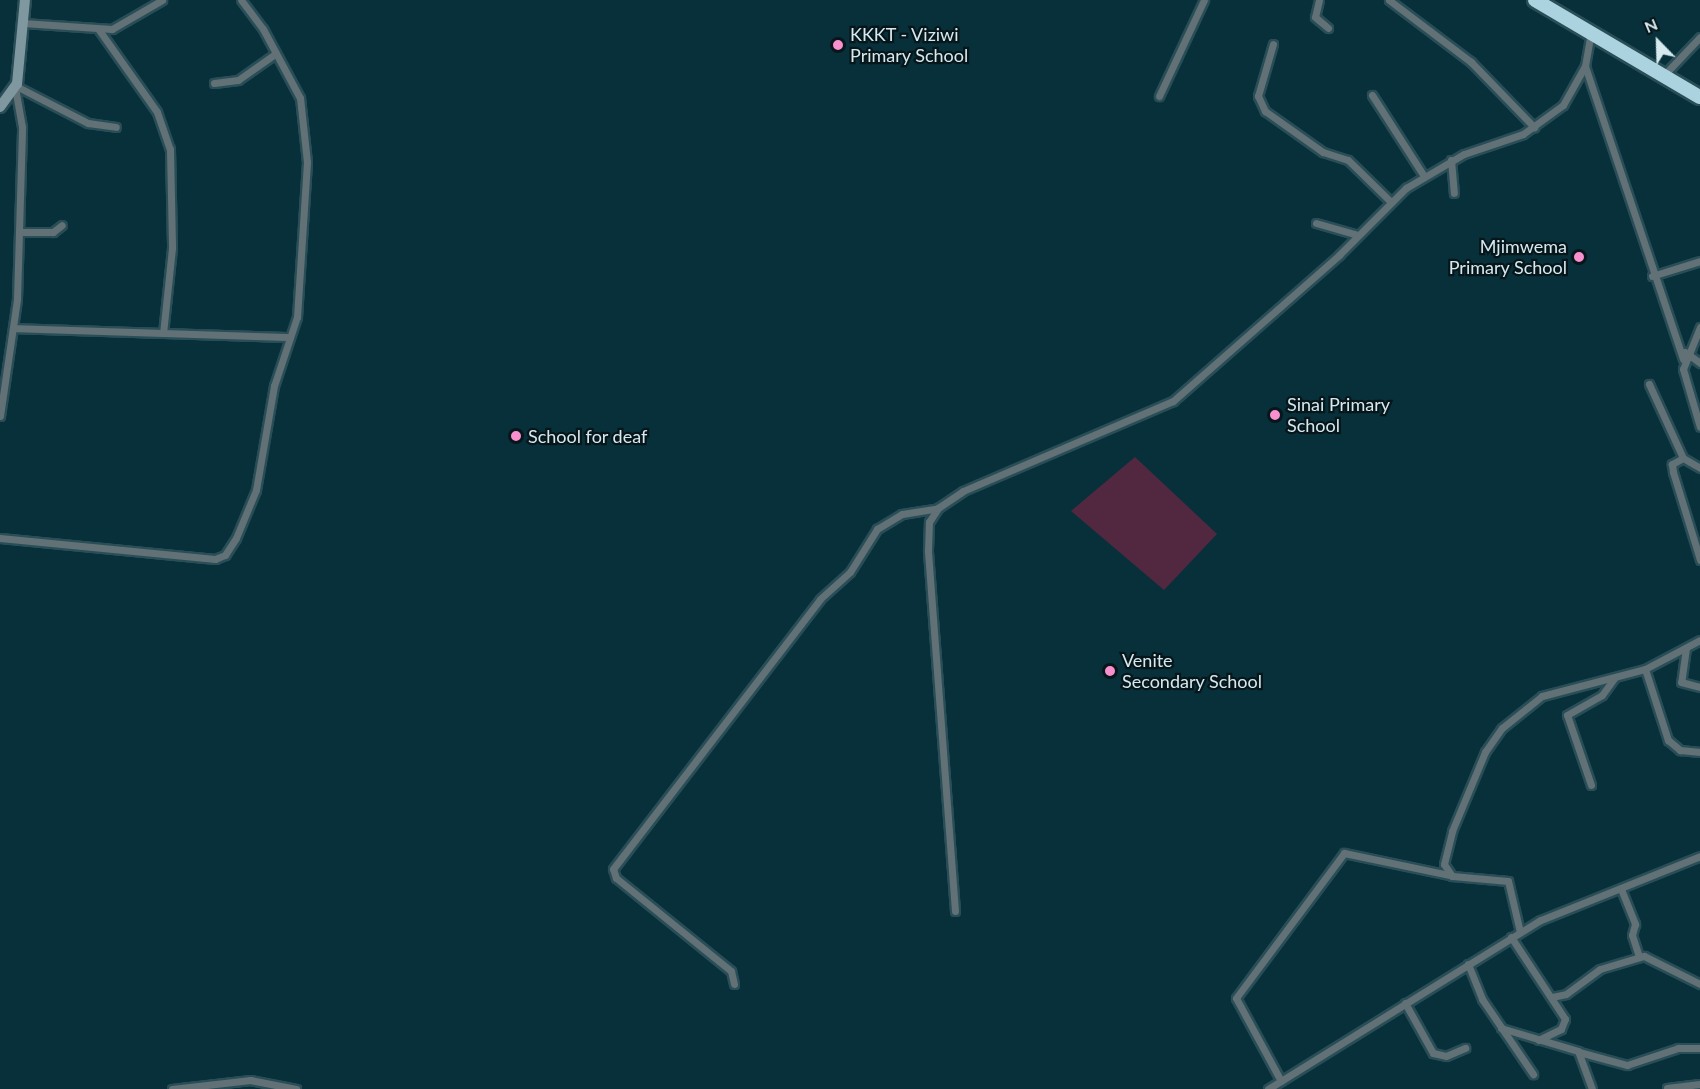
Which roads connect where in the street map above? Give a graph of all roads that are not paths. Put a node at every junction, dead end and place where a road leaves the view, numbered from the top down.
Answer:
1 (25, 0) edge
2 (162, 0) edge
3 (241, 0) edge
4 (1204, 0) edge
5 (1319, 0) edge
6 (1389, 0) edge
7 (1535, 0) edge
8 (23, 23) junction
9 (1328, 28) dead end
10 (1592, 29) junction
11 (99, 30) junction
12 (1700, 37) edge
13 (1273, 44) dead end
14 (275, 54) junction
15 (1585, 66) junction
16 (1664, 75) junction
17 (214, 83) dead end
18 (16, 88) junction
19 (1372, 95) dead end
20 (1159, 96) dead end
21 (1700, 97) edge
22 (0, 107) edge
23 (1534, 127) junction
24 (116, 128) dead end
25 (1451, 160) junction
26 (1424, 176) junction
27 (1454, 193) dead end
28 (1390, 201) junction
29 (1317, 224) dead end
30 (63, 225) dead end
31 (19, 232) junction
32 (1358, 235) junction
33 (1700, 261) edge
34 (1652, 276) junction
35 (1700, 327) edge
36 (14, 328) junction
37 (163, 333) junction
38 (290, 338) junction
39 (1684, 355) junction
40 (1700, 363) edge
41 (1649, 384) dead end
42 (0, 416) edge
43 (1700, 427) edge
44 (1683, 458) junction
45 (1700, 468) edge
46 (938, 508) junction
47 (0, 538) edge
48 (1700, 560) edge
49 (1700, 640) edge
50 (1686, 648) junction
51 (1645, 669) junction
52 (1615, 677) junction
53 (1700, 687) edge
54 (1700, 752) edge
55 (1591, 785) dead end
56 (1700, 856) edge
57 (1452, 876) junction
58 (1621, 889) junction
59 (955, 911) dead end
60 (1520, 932) junction
61 (1511, 937) junction
62 (1639, 957) junction
63 (1468, 964) junction
64 (734, 984) dead end
65 (1700, 984) edge
66 (1552, 997) junction
67 (1405, 1003) junction
68 (1501, 1028) junction
69 (1538, 1040) junction
70 (1466, 1048) dead end
71 (1700, 1048) edge
72 (1579, 1052) junction
73 (1533, 1074) dead end
74 (1281, 1081) junction
75 (1700, 1084) edge
76 (1667, 1088) edge
77 (172, 1089) edge
78 (296, 1089) edge
79 (1268, 1089) edge
80 (1592, 1089) edge

1 - 8 street
2 - 11 street
3 - 14 street
4 - 20 street
5 - 9 street
6 - 23 street
7 - 10 highway
8 - 11 street
8 - 18 street
10 - 15 street
10 - 16 highway
11 - 37 street
12 - 16 street
13 - 28 street
14 - 17 street
14 - 38 street
15 - 23 street
15 - 34 street
16 - 21 highway
18 - 22 street
18 - 24 street
18 - 31 street
19 - 26 street
23 - 25 street
25 - 26 street
25 - 27 street
26 - 28 street
28 - 32 street
29 - 32 street
30 - 31 street
31 - 36 street
32 - 46 street
33 - 34 street
34 - 39 street
35 - 39 street
36 - 37 street
36 - 42 street
37 - 38 street
38 - 47 street
39 - 40 street
39 - 43 street
41 - 44 street
44 - 45 street
44 - 48 street
46 - 59 street
46 - 64 street
49 - 50 street
50 - 51 street
50 - 53 street
51 - 52 street
51 - 54 street
52 - 55 street
52 - 57 street
56 - 58 street
57 - 60 street
57 - 74 street
58 - 60 street
58 - 62 street
60 - 61 street
61 - 63 street
61 - 66 street
62 - 65 street
62 - 66 street
63 - 67 street
63 - 68 street
66 - 69 street
67 - 70 street
67 - 74 street
68 - 69 street
68 - 73 street
69 - 72 street
71 - 72 street
72 - 80 street
74 - 79 street
75 - 76 street
77 - 78 street

